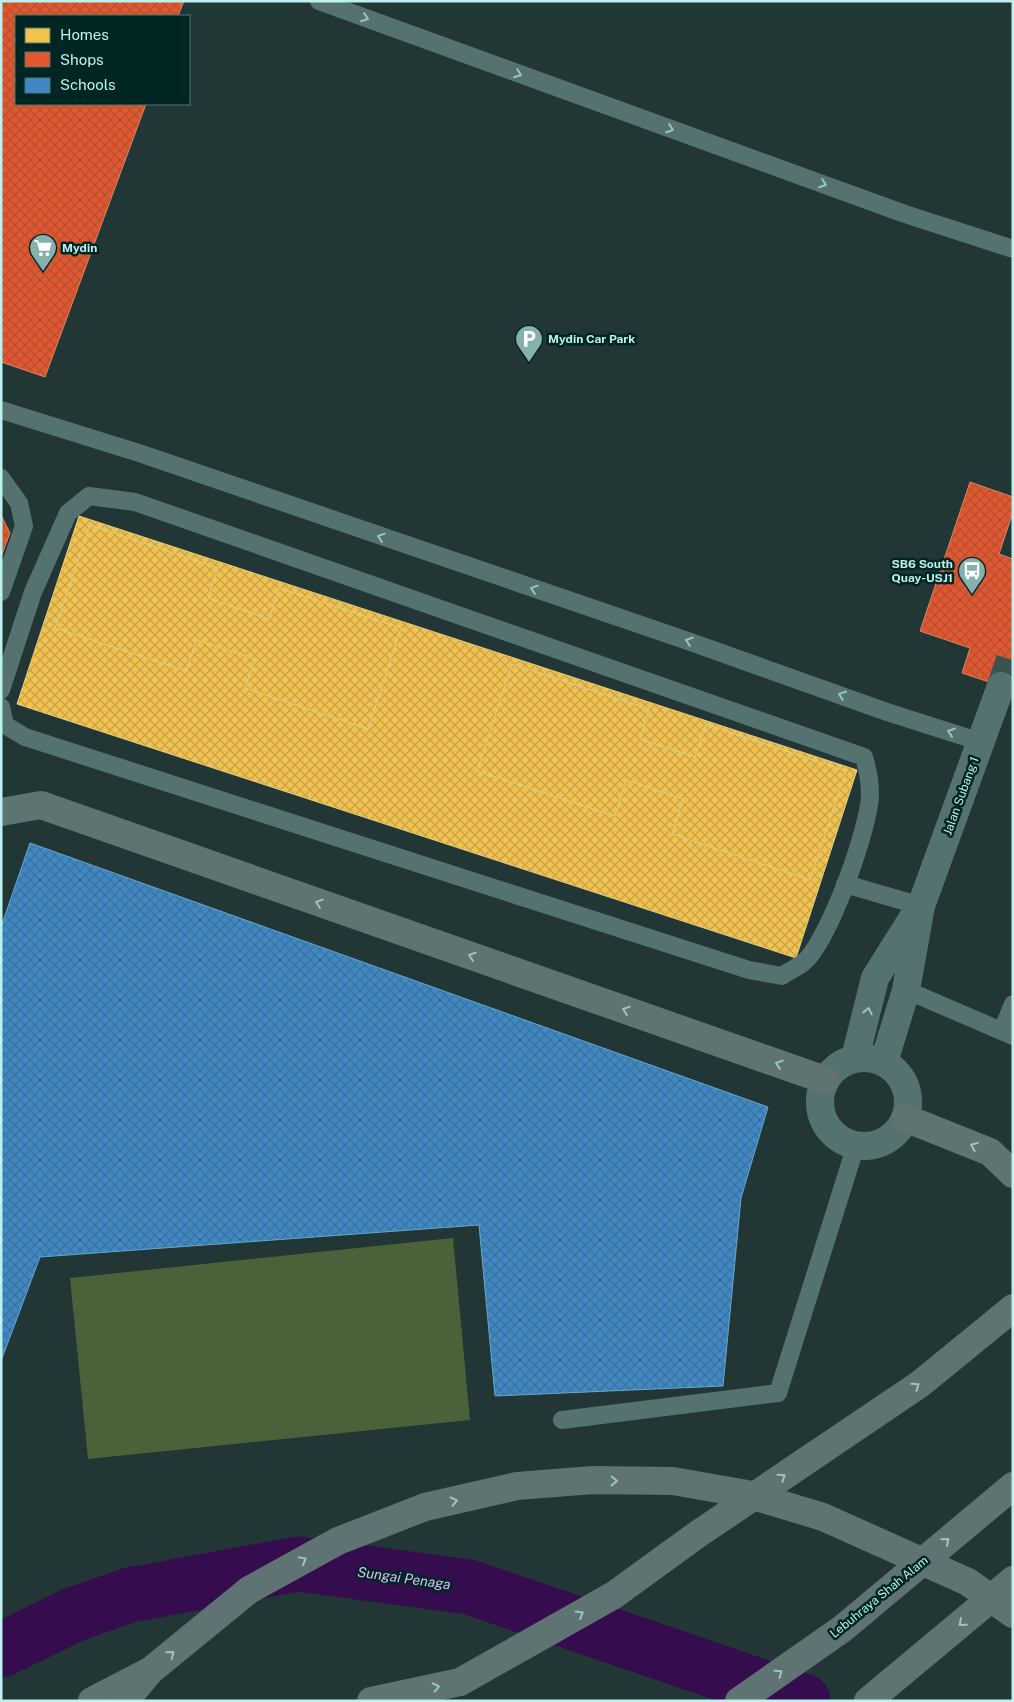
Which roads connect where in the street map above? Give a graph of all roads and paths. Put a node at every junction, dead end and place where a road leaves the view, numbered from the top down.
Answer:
1 (319, 1) edge
2 (1013, 249) edge
3 (1, 410) edge
4 (1, 478) edge
5 (1, 592) edge
6 (1001, 686) tunnel mouth
7 (1, 690) edge
8 (1, 707) edge
9 (982, 742) junction
10 (1, 812) edge
11 (845, 884) junction
12 (921, 906) junction
13 (906, 990) junction
14 (1013, 1004) edge
15 (1008, 1034) edge
16 (856, 1058) junction
17 (884, 1062) junction
18 (825, 1080) junction
19 (905, 1118) junction
20 (856, 1145) junction
21 (1013, 1174) edge
22 (1013, 1308) edge
23 (562, 1420) dead end
24 (1013, 1486) edge
25 (1013, 1580) edge
26 (1013, 1614) edge
27 (150, 1671) junction
28 (92, 1701) edge
29 (125, 1701) edge
30 (371, 1701) edge
31 (739, 1701) edge
32 (868, 1701) edge

1 -> 2 lane
9 -> 3 lane
4 - 5 lane
6 - 9 street, Jalan Subang 1
7 - 11 lane
8 - 11 lane
9 - 12 street, Jalan Subang 1
18 -> 10 highway
11 - 12 lane
12 - 13 street
16 -> 12 street
13 - 15 lane
13 - 17 street
14 - 15 lane
16 - 17 street
16 - 18 street
17 - 19 street
18 - 20 street
19 - 20 street
21 -> 19 highway
20 - 23 lane
30 -> 22 highway
31 -> 24 highway, Lebuhraya Shah Alam
25 -> 32 highway
27 -> 26 highway, bridge
27 - 28 highway
27 - 29 highway, bridge

